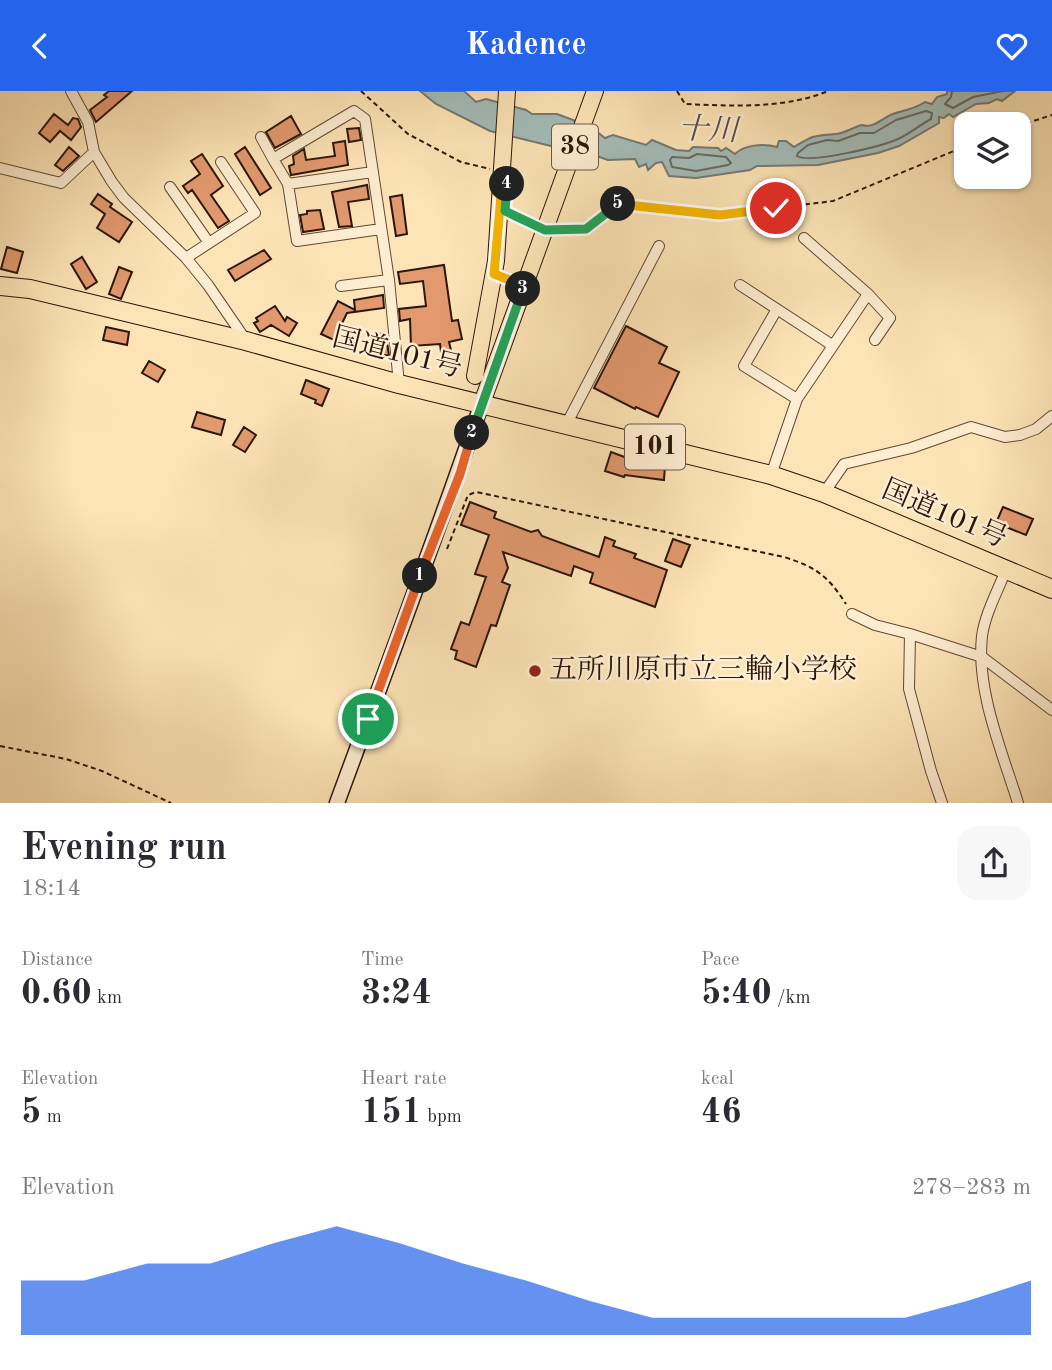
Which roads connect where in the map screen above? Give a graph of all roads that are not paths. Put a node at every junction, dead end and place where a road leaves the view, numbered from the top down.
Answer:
1 (71, 91) edge
2 (507, 91) edge
3 (595, 91) edge
4 (261, 137) dead end
5 (94, 152) junction
6 (273, 159) junction
7 (221, 162) dead end
8 (0, 168) edge
9 (373, 171) junction
10 (288, 184) junction
11 (170, 187) dead end
12 (381, 229) junction
13 (804, 239) dead end
14 (209, 243) junction
15 (659, 246) dead end
16 (186, 258) junction
17 (494, 274) junction
18 (389, 280) junction
19 (740, 285) dead end
20 (0, 286) edge
21 (341, 286) dead end
22 (525, 286) junction
23 (868, 294) junction
24 (777, 309) junction
25 (875, 340) dead end
26 (246, 341) junction
27 (832, 345) junction
28 (475, 376) dead end
29 (399, 384) junction
30 (797, 399) junction
31 (482, 403) junction
32 (1052, 417) edge
33 (566, 425) junction
34 (771, 475) junction
35 (824, 492) junction
36 (1006, 570) junction
37 (1052, 589) edge
38 (852, 614) road end
39 (910, 633) junction
40 (982, 657) junction
41 (1052, 710) edge
42 (337, 803) edge
43 (942, 803) edge
44 (1018, 803) edge

1 - 5 street
2 - 17 main road
3 - 22 main road, 38
4 - 6 street
5 - 8 street
5 - 16 street
6 - 9 street
6 - 10 street
7 - 14 street
9 - 10 street
9 - 12 street
10 - 12 street
11 - 14 street
12 - 18 street
13 - 23 street
14 - 16 street
15 - 33 street
16 - 26 street
17 - 22 street
17 - 28 main road
18 - 21 street
18 - 29 street
19 - 24 street
20 - 26 highway, 国道101号 / 101
22 - 31 main road, 38
23 - 25 street
23 - 27 street
24 - 27 street
24 - 30 street
26 - 29 highway, 国道101号 / 101
27 - 30 street
29 - 31 highway, 国道101号 / 101
30 - 34 street
31 - 33 highway, 国道101号 / 101
31 - 42 street
32 - 35 street
33 - 34 highway, 国道101号 / 101
34 - 35 highway, 国道101号 / 101
35 - 36 highway, 国道101号 / 101
36 - 37 highway, 国道101号 / 101
36 - 40 street
38 - 39 street
39 - 40 street
39 - 43 street
40 - 41 street
40 - 44 street

